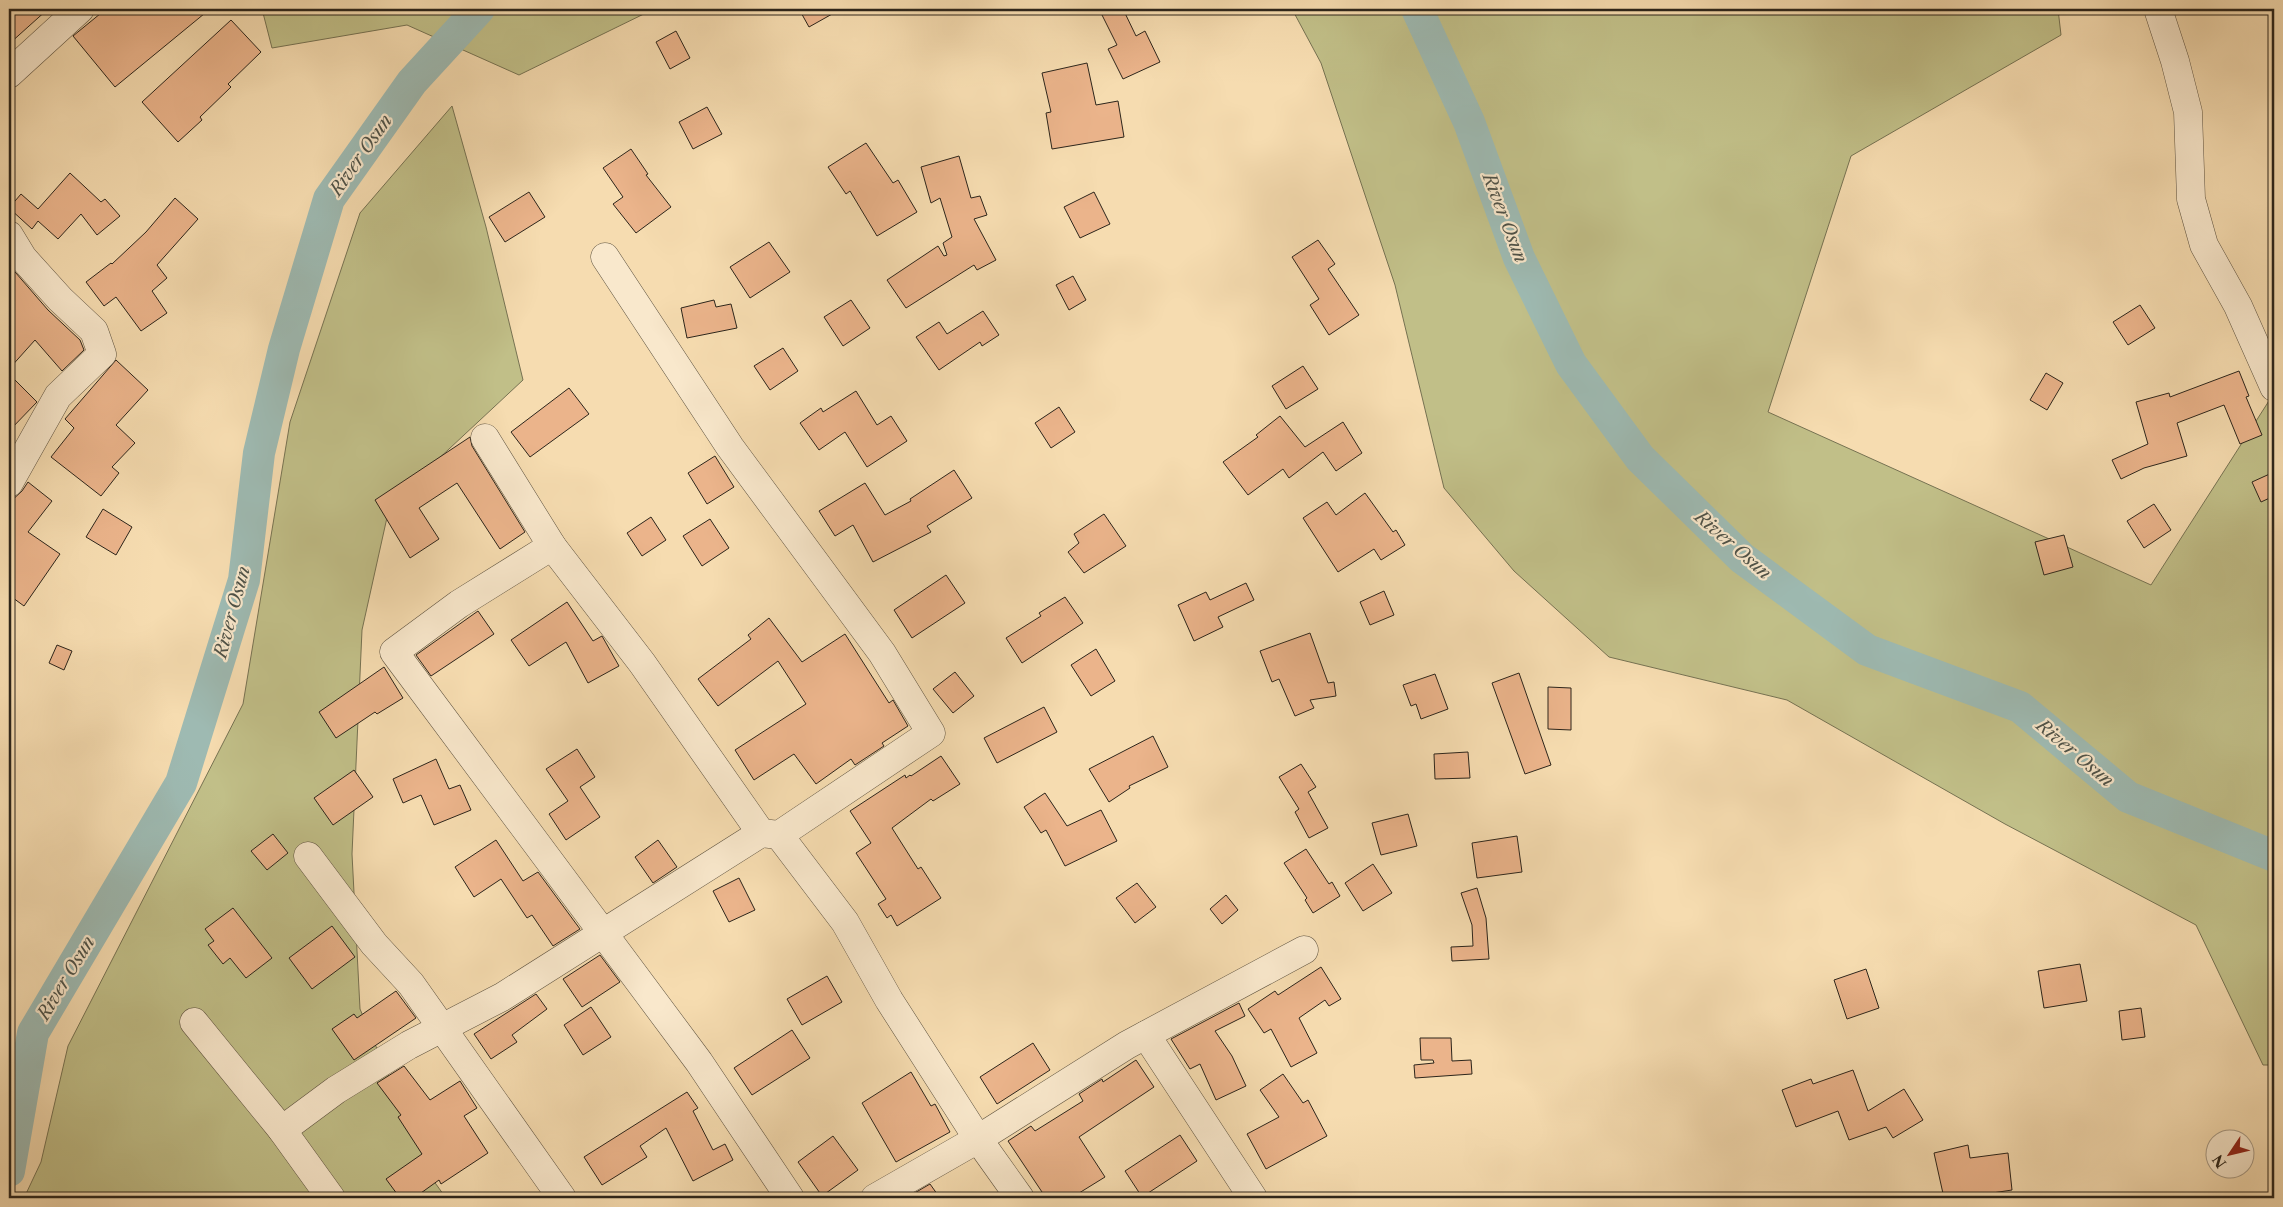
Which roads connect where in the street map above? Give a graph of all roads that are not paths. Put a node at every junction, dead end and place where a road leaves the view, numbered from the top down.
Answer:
1 (80, 9) edge
2 (2158, 9) edge
3 (9, 74) edge
4 (9, 235) edge
5 (605, 257) dead end
6 (2274, 388) edge
7 (485, 438) dead end
8 (9, 483) edge
9 (552, 546) junction
10 (770, 834) junction
11 (308, 856) dead end
12 (603, 933) junction
13 (1304, 950) dead end
14 (194, 1022) dead end
15 (443, 1029) junction
16 (1146, 1034) junction
17 (282, 1130) junction
18 (978, 1139) junction
19 (331, 1198) edge
20 (562, 1198) edge
21 (790, 1198) edge
22 (875, 1198) edge
23 (1020, 1198) edge
24 (1253, 1198) edge

1 - 3 street
2 - 6 street
4 - 8 street
5 - 10 street
7 - 9 street
9 - 10 street
9 - 12 street
10 - 12 street
10 - 18 street
11 - 15 street
12 - 15 street
12 - 21 street
13 - 16 street
14 - 17 street
15 - 17 street
15 - 20 street
16 - 18 street
16 - 24 street
17 - 19 street
18 - 22 street
18 - 23 street

